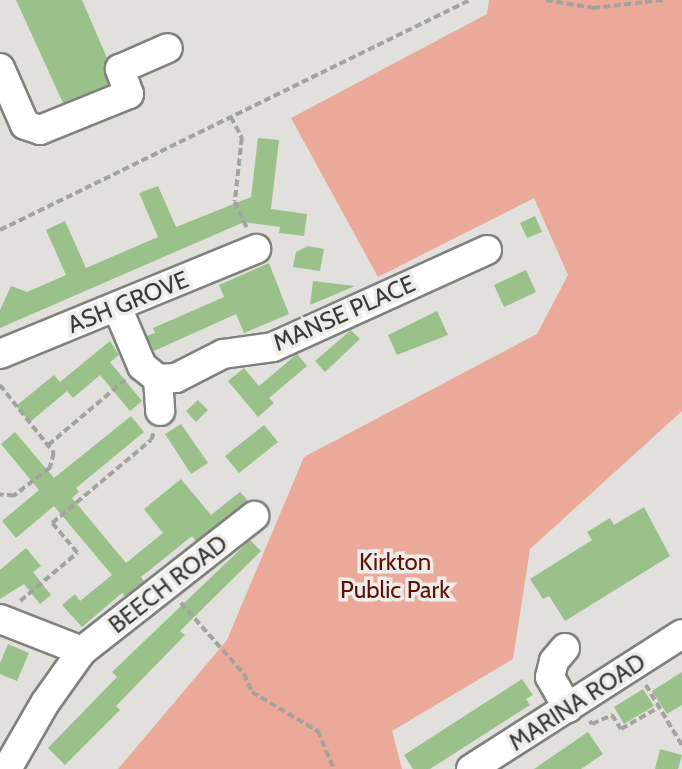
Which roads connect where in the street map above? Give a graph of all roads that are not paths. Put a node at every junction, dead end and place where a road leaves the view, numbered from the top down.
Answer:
1 (168, 48) dead end
2 (0, 68) edge
3 (256, 249) road end
4 (487, 250) dead end
5 (117, 307) junction
6 (0, 354) edge
7 (150, 372) junction
8 (160, 411) road end
9 (254, 516) dead end
10 (10, 610) edge
11 (682, 634) edge
12 (565, 648) dead end
13 (82, 651) junction
14 (579, 713) junction
15 (506, 757) edge
16 (7, 769) edge
17 (471, 769) edge

1 - 2 street
3 - 5 street, ASH GROVE
4 - 7 street, MANSE PLACE
5 - 6 street, ASH GROVE
5 - 7 street
7 - 8 street
9 - 13 street, BEECH ROAD
10 - 13 street
11 - 14 street, MARINA ROAD
12 - 14 street
13 - 16 street, BEECH ROAD
14 - 15 street, MARINA ROAD
15 - 17 street, MARINA ROAD

